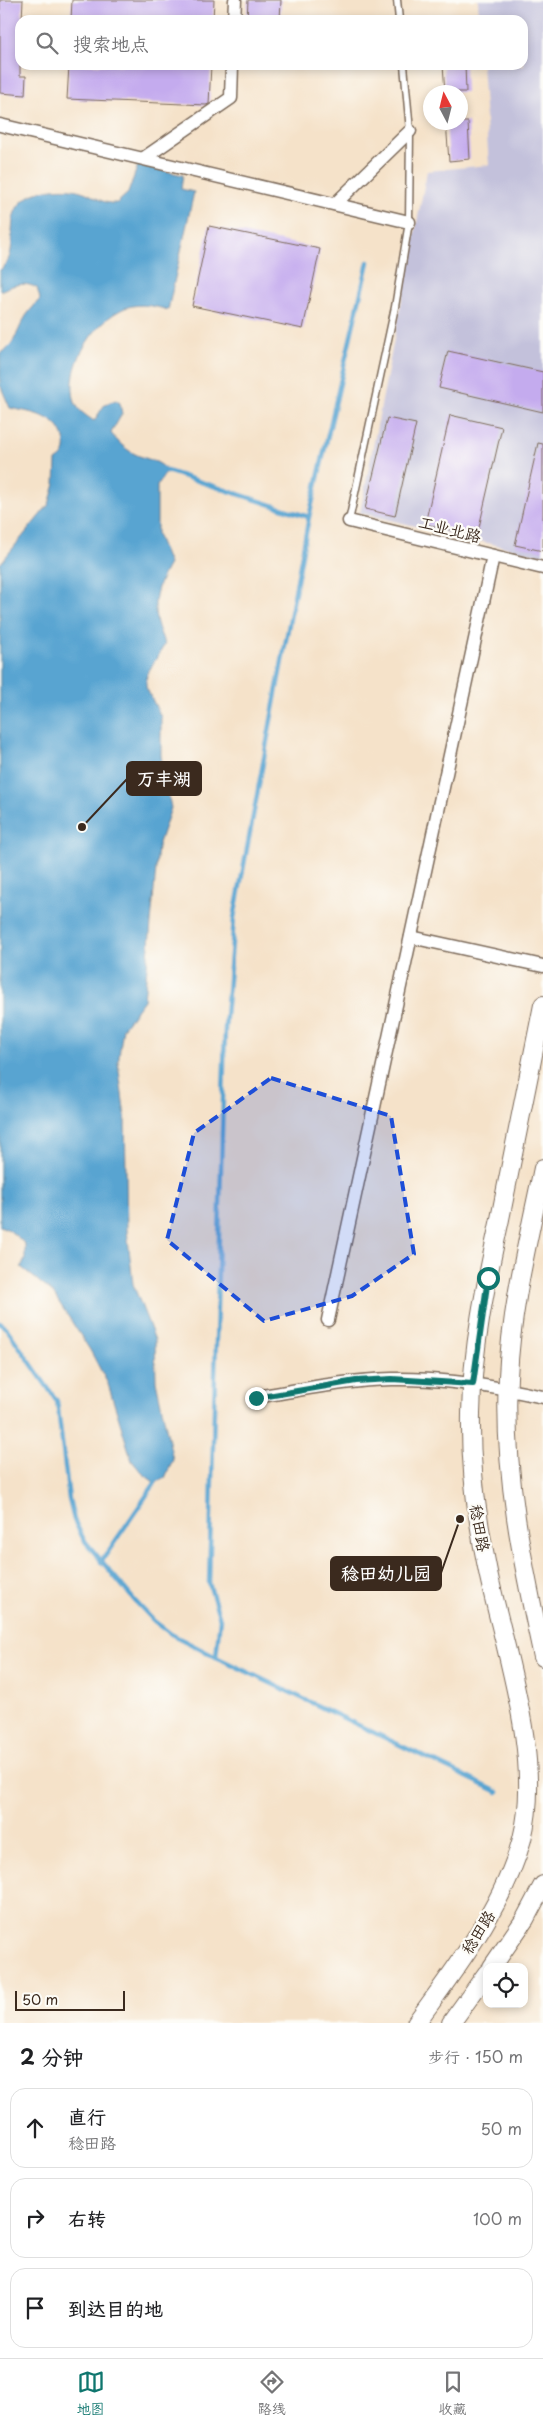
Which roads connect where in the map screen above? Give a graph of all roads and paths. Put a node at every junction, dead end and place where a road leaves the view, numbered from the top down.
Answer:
1 (235, 0) edge
2 (397, 0) edge
3 (234, 15) edge
4 (398, 15) edge
5 (232, 70) edge
6 (404, 70) edge
7 (0, 125) edge
8 (410, 131) junction
9 (144, 158) junction
10 (335, 204) junction
11 (409, 222) junction
12 (349, 521) joint
13 (493, 556) junction
14 (543, 568) edge
15 (411, 937) junction
16 (543, 966) edge
17 (543, 1005) edge
18 (543, 1168) edge
19 (328, 1320) dead end
20 (473, 1384) junction
21 (507, 1390) junction
22 (543, 1397) edge
23 (256, 1398) dead end
24 (543, 1657) edge
25 (543, 1885) edge
26 (495, 1963) edge
27 (483, 1979) edge
28 (416, 2023) edge
29 (451, 2023) edge

1 - 3 street
2 - 4 lane
5 - 9 street
6 - 8 lane
7 - 9 street
8 - 10 street
8 - 11 lane
9 - 10 street
10 - 11 street
11 - 12 lane
12 - 13 street, 工业北路
13 - 14 street, 工业北路
13 - 15 street
15 - 16 street
15 - 19 street
17 - 20 street, 稔田路
18 - 21 street
20 - 21 street
20 - 23 street
20 - 28 street, 稔田路
21 - 22 street
21 - 24 street
25 - 26 street, 稔田路
27 - 29 street, 稔田路

